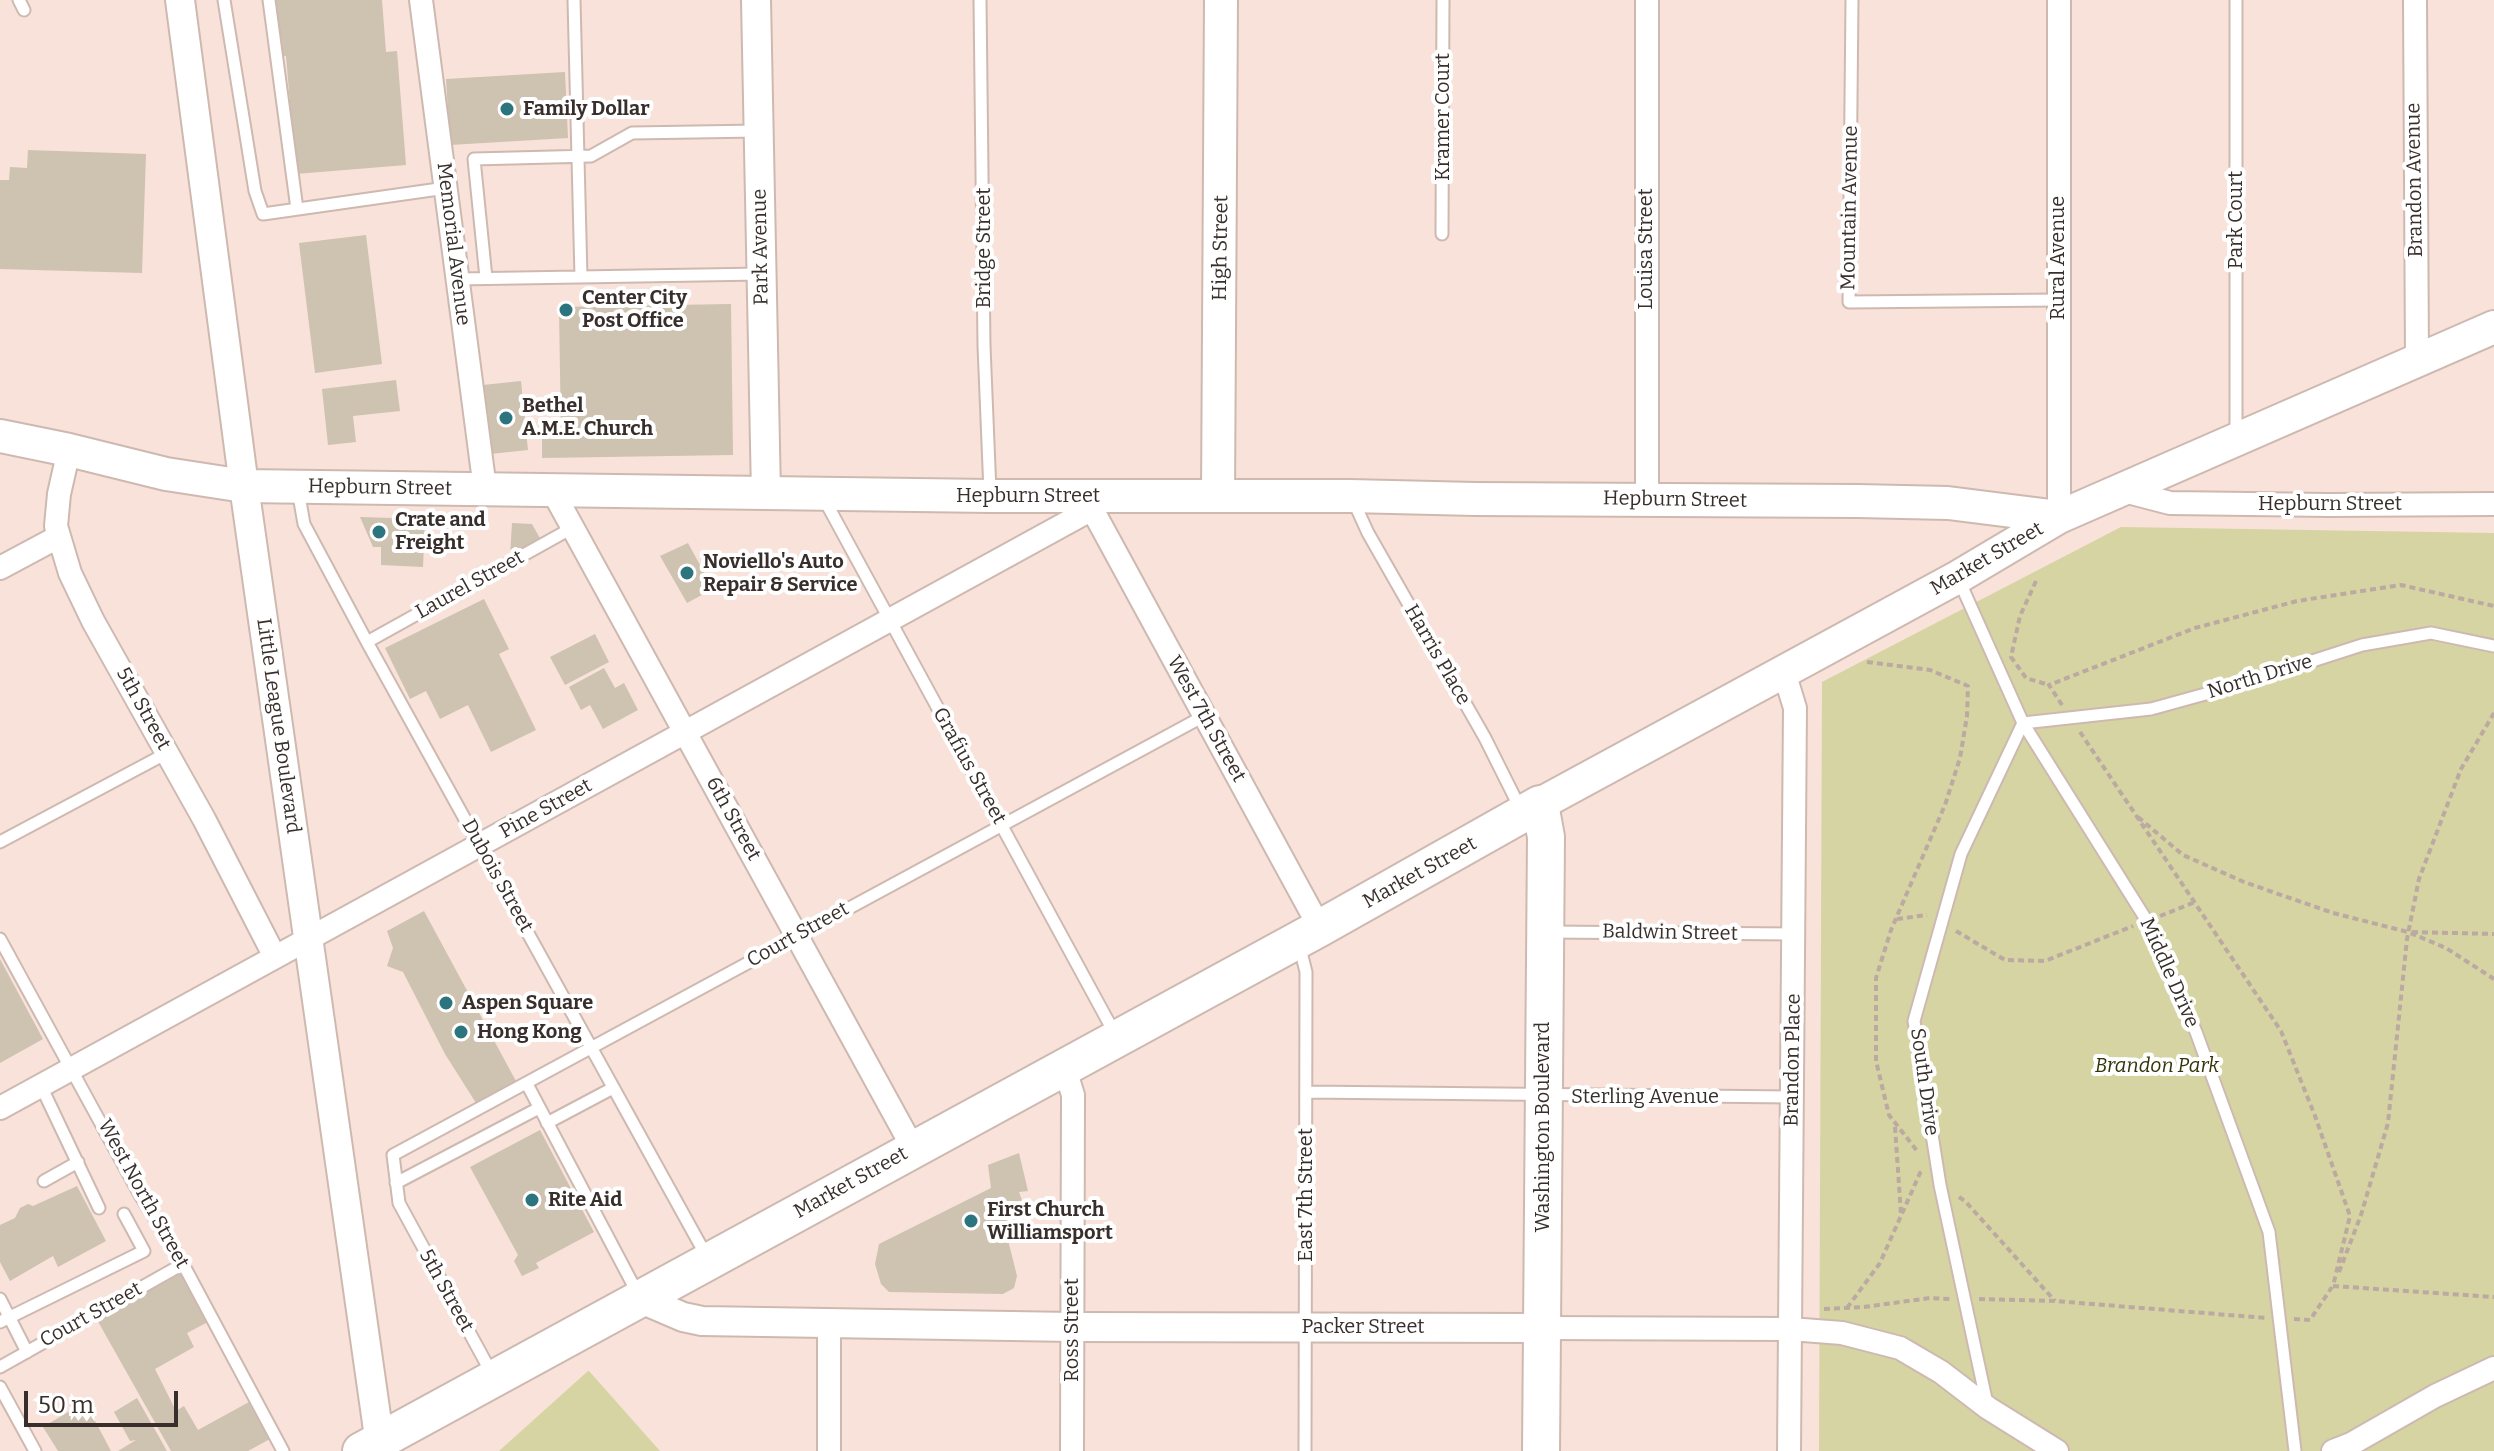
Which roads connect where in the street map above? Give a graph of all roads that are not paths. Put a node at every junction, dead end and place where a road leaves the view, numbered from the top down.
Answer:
1 (180, 0) edge
2 (224, 0) edge
3 (269, 0) edge
4 (421, 0) edge
5 (574, 0) edge
6 (756, 0) edge
7 (980, 0) edge
8 (1221, 0) edge
9 (1443, 0) edge
10 (1647, 0) edge
11 (1852, 0) edge
12 (2059, 0) edge
13 (2236, 0) edge
14 (2415, 0) edge
15 (758, 131) junction
16 (578, 156) junction
17 (446, 188) junction
18 (297, 209) junction
19 (1442, 234) dead end
20 (762, 274) junction
21 (581, 277) junction
22 (486, 278) junction
23 (457, 279) junction
24 (2058, 300) junction
25 (2494, 327) edge
26 (2417, 360) junction
27 (0, 436) edge
28 (2236, 439) junction
29 (69, 450) junction
30 (244, 486) junction
31 (297, 487) junction
32 (485, 489) junction
33 (552, 490) junction
34 (2120, 490) junction
35 (766, 494) junction
36 (821, 494) junction
37 (990, 496) junction
38 (1218, 496) junction
39 (1350, 496) junction
40 (1647, 499) junction
41 (1092, 503) junction
42 (2494, 504) edge
43 (2059, 517) junction
44 (572, 528) junction
45 (58, 537) junction
46 (0, 568) edge
47 (1958, 577) junction
48 (890, 620) junction
49 (367, 642) junction
50 (2494, 646) edge
51 (1784, 672) junction
52 (1204, 716) junction
53 (2023, 723) junction
54 (685, 732) junction
55 (167, 753) junction
56 (1531, 809) junction
57 (1001, 825) junction
58 (0, 842) edge
59 (480, 845) junction
60 (1545, 932) junction
61 (1309, 934) junction
62 (1795, 934) junction
63 (796, 935) junction
64 (0, 939) edge
65 (308, 939) junction
66 (275, 957) junction
67 (1117, 1038) junction
68 (592, 1050) junction
69 (1064, 1066) junction
70 (72, 1069) junction
71 (527, 1084) junction
72 (41, 1086) junction
73 (613, 1088) junction
74 (1306, 1092) junction
75 (1544, 1096) junction
76 (1793, 1097) junction
77 (0, 1108) edge
78 (539, 1108) junction
79 (547, 1123) junction
80 (913, 1148) junction
81 (393, 1155) joint
82 (78, 1162) junction
83 (44, 1181) dead end
84 (396, 1183) junction
85 (99, 1208) dead end
86 (124, 1214) dead end
87 (709, 1261) junction
88 (183, 1264) junction
89 (0, 1299) edge
90 (641, 1299) junction
91 (5, 1320) edge
92 (829, 1324) junction
93 (1305, 1326) junction
94 (1073, 1327) junction
95 (1542, 1328) junction
96 (1790, 1329) junction
97 (27, 1352) junction
98 (0, 1367) edge
99 (2494, 1368) edge
100 (494, 1378) junction
101 (0, 1387) edge
102 (1988, 1408) junction
103 (374, 1447) edge
104 (35, 1451) edge
105 (283, 1451) edge
106 (829, 1451) edge
107 (1072, 1451) edge
108 (1305, 1451) edge
109 (1541, 1451) edge
110 (1789, 1451) edge
111 (2057, 1451) edge
112 (2295, 1451) edge
113 (2333, 1451) edge

1 - 30 street, Little League Boulevard
2 - 18 lane
3 - 18 lane
4 - 17 street, Memorial Avenue
5 - 16 lane
6 - 15 street, Park Avenue
7 - 37 lane, Bridge Street
8 - 38 main road, High Street
9 - 19 lane, Kramer Court
10 - 40 street, Louisa Street
11 - 24 lane, Mountain Avenue
12 - 24 street, Rural Avenue
13 - 28 lane, Park Court
14 - 26 street, Brandon Avenue
15 - 16 lane
15 - 20 street, Park Avenue
16 - 21 lane
16 - 22 lane
17 - 18 lane
17 - 23 street, Memorial Avenue
20 - 21 lane
20 - 35 street, Park Avenue
21 - 22 lane
22 - 23 lane
23 - 32 street, Memorial Avenue
24 - 43 street, Rural Avenue
25 - 26 main road, Market Street
26 - 28 main road, Market Street
27 - 29 main road, Hepburn Street
28 - 34 main road, Market Street
29 - 30 main road, Hepburn Street
29 - 45 street, 5th Street
30 - 31 main road, Hepburn Street
30 - 65 street, Little League Boulevard
31 - 32 main road, Hepburn Street
31 - 49 lane, Dubois Street
32 - 33 main road, Hepburn Street
33 - 35 main road, Hepburn Street
33 - 44 street, 6th Street
34 - 42 street, Hepburn Street
34 - 43 main road, Market Street
35 - 36 main road, Hepburn Street
36 - 37 main road, Hepburn Street
36 - 48 lane, Grafius Street
37 - 41 main road, Hepburn Street
38 - 39 main road, Hepburn Street
38 - 41 main road, Hepburn Street
39 - 40 main road, Hepburn Street
39 - 56 lane, Harris Place
40 - 43 main road, Hepburn Street
41 - 48 street, Pine Street
41 - 52 street, West 7th Street
43 - 47 main road, Market Street
44 - 49 lane, Laurel Street
44 - 54 street, 6th Street
45 - 46 street
45 - 55 street, 5th Street
47 - 51 main road, Market Street
47 - 53 lane, Middle Drive
48 - 54 street, Pine Street
48 - 57 lane, Grafius Street
49 - 59 lane, Dubois Street
50 - 53 lane, North Drive
51 - 56 main road, Market Street
51 - 62 street, Brandon Place
52 - 57 lane, Court Street
52 - 61 street, West 7th Street
53 - 102 lane, South Drive
53 - 112 lane, Middle Drive
54 - 59 street, Pine Street
54 - 63 street, 6th Street
55 - 58 lane
55 - 66 street, 5th Street
56 - 60 main road, Washington Boulevard
56 - 61 main road, Market Street
57 - 63 lane, Court Street
57 - 67 lane, Grafius Street
59 - 65 street, Pine Street
59 - 68 lane, Dubois Street
60 - 62 lane, Baldwin Street
60 - 75 main road, Washington Boulevard
61 - 67 main road, Market Street
61 - 74 lane, East 7th Street
62 - 76 street, Brandon Place
63 - 68 lane, Court Street
63 - 80 street, 6th Street
64 - 70 lane, West North Street
65 - 66 street, Pine Street
65 - 103 street, Little League Boulevard
66 - 70 street, Pine Street
67 - 69 main road, Market Street
68 - 71 lane, Court Street
68 - 73 lane, Dubois Street
69 - 80 main road, Market Street
69 - 94 street, Ross Street
70 - 72 street, Pine Street
70 - 88 lane, West North Street
71 - 78 lane
71 - 81 lane, Court Street
72 - 77 street, Pine Street
72 - 82 lane
73 - 79 lane
73 - 87 lane, Dubois Street
74 - 75 lane, Sterling Avenue
74 - 93 lane, East 7th Street
75 - 76 lane, Sterling Avenue
75 - 95 main road, Washington Boulevard
76 - 96 street, Brandon Place
78 - 79 lane
78 - 84 lane
79 - 90 lane
80 - 87 main road, Market Street
81 - 84 lane, 5th Street
82 - 83 lane
82 - 85 lane
84 - 100 lane, 5th Street
86 - 91 lane
87 - 90 main road, Market Street
88 - 97 lane, Court Street
88 - 105 lane, West North Street
89 - 91 lane
90 - 92 street, Packer Street
90 - 100 main road, Market Street
91 - 97 lane
92 - 94 street, Packer Street
92 - 106 street
93 - 94 street, Packer Street
93 - 95 street, Packer Street
93 - 108 lane, East 7th Street
94 - 107 street, Ross Street
95 - 96 street, Packer Street
95 - 109 main road, Washington Boulevard
96 - 102 street, Packer Street
96 - 110 street, Brandon Place
97 - 98 lane, Court Street
99 - 113 street
100 - 103 main road, Market Street
101 - 104 lane
102 - 111 street, Packer Street

